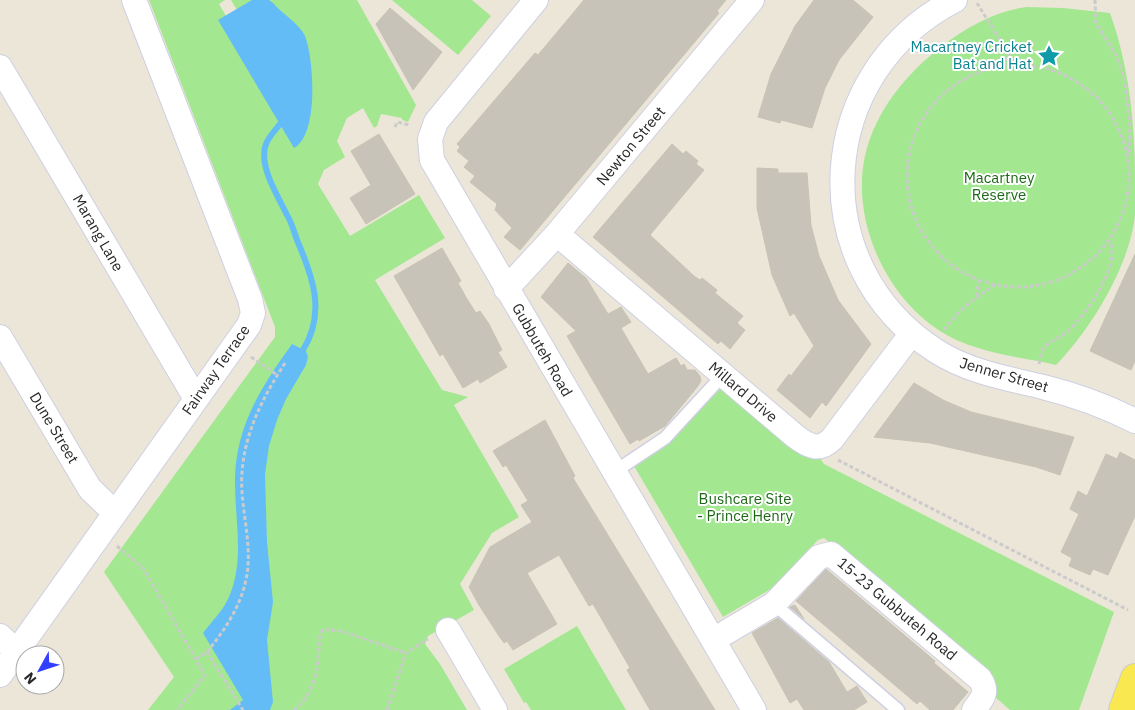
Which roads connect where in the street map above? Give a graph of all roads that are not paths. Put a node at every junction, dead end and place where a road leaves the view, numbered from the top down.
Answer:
1 (134, 0) edge
2 (536, 0) edge
3 (752, 0) edge
4 (940, 4) edge
5 (0, 67) edge
6 (557, 234) junction
7 (506, 290) junction
8 (912, 333) junction
9 (0, 337) edge
10 (723, 375) junction
11 (196, 398) junction
12 (1135, 422) edge
13 (614, 472) junction
14 (115, 513) junction
15 (774, 604) junction
16 (438, 635) road end
17 (0, 636) edge
18 (713, 640) junction
19 (22, 645) edge
20 (15, 650) edge
21 (15, 655) edge
22 (0, 675) edge
23 (1135, 678) edge
24 (495, 710) edge
25 (754, 710) edge
26 (898, 710) edge
27 (974, 710) edge
28 (1123, 710) edge

1 - 11 street, Fairway Terrace
2 - 7 street, Gubbuteh Road
3 - 6 street, Newton Street
4 - 8 street, Jenner Street
5 - 11 street, Marang Lane
6 - 7 street, Newton Street
6 - 10 street, Millard Drive
7 - 13 street, Gubbuteh Road
8 - 10 street, Millard Drive
8 - 12 street, Jenner Street
9 - 14 street, Dune Street
10 - 13 lane
11 - 14 street, Fairway Terrace
13 - 18 street, Gubbuteh Road
14 - 19 street, Fairway Terrace
15 - 18 street, 15-23 Gubbuteh Road
15 - 26 lane
15 - 27 street, 15-23 Gubbuteh Road
16 - 24 street
17 - 20 street
18 - 25 street, Gubbuteh Road
21 - 22 street, Fairway Terrace
23 - 28 main road

